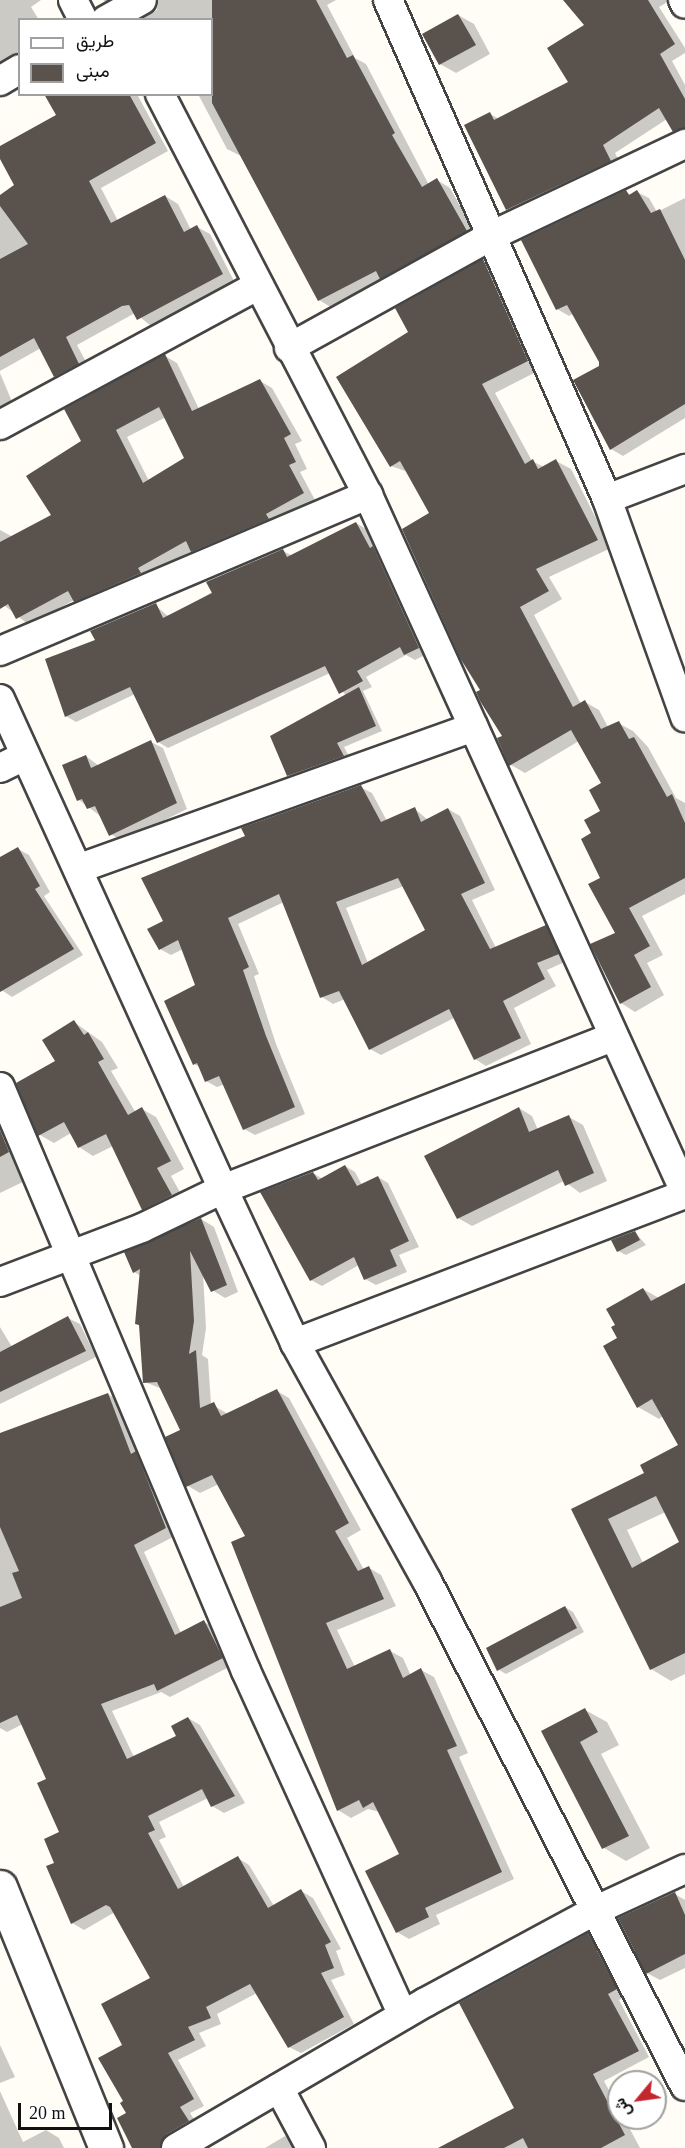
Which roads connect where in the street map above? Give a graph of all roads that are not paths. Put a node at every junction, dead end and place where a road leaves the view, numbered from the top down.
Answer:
1 (73, 0) edge
2 (388, 0) edge
3 (683, 0) edge
4 (685, 4) edge
5 (82, 18) edge
6 (18, 70) edge
7 (0, 81) edge
8 (161, 96) edge
9 (685, 144) edge
10 (491, 236) junction
11 (259, 285) junction
12 (290, 348) junction
13 (0, 425) edge
14 (685, 469) edge
15 (368, 495) junction
16 (607, 499) junction
17 (0, 651) edge
18 (0, 699) edge
19 (685, 717) edge
20 (473, 727) junction
21 (25, 756) junction
22 (0, 768) edge
23 (80, 868) junction
24 (612, 1037) junction
25 (0, 1087) edge
26 (223, 1189) junction
27 (685, 1193) edge
28 (70, 1256) junction
29 (0, 1282) edge
30 (296, 1343) junction
31 (685, 1869) edge
32 (0, 1887) edge
33 (594, 1911) junction
34 (403, 2015) junction
35 (685, 2086) edge
36 (279, 2088) junction
37 (106, 2148) edge
38 (176, 2148) edge
39 (311, 2148) edge

1 - 5 street
2 - 10 street
3 - 4 street
6 - 7 street
8 - 11 street
9 - 10 street
10 - 12 street
10 - 16 street
11 - 12 street
11 - 13 street
12 - 15 street
14 - 16 street
15 - 17 street
15 - 20 street
16 - 19 street
18 - 21 street
20 - 23 street
20 - 24 street
21 - 22 street
21 - 23 street
23 - 26 street
24 - 26 street
24 - 27 street
25 - 28 street
26 - 28 street
26 - 30 street
27 - 30 street
28 - 29 street
28 - 34 street
30 - 33 street
31 - 33 street
32 - 37 street
33 - 34 street
33 - 35 street
34 - 36 street
36 - 38 street
36 - 39 street

